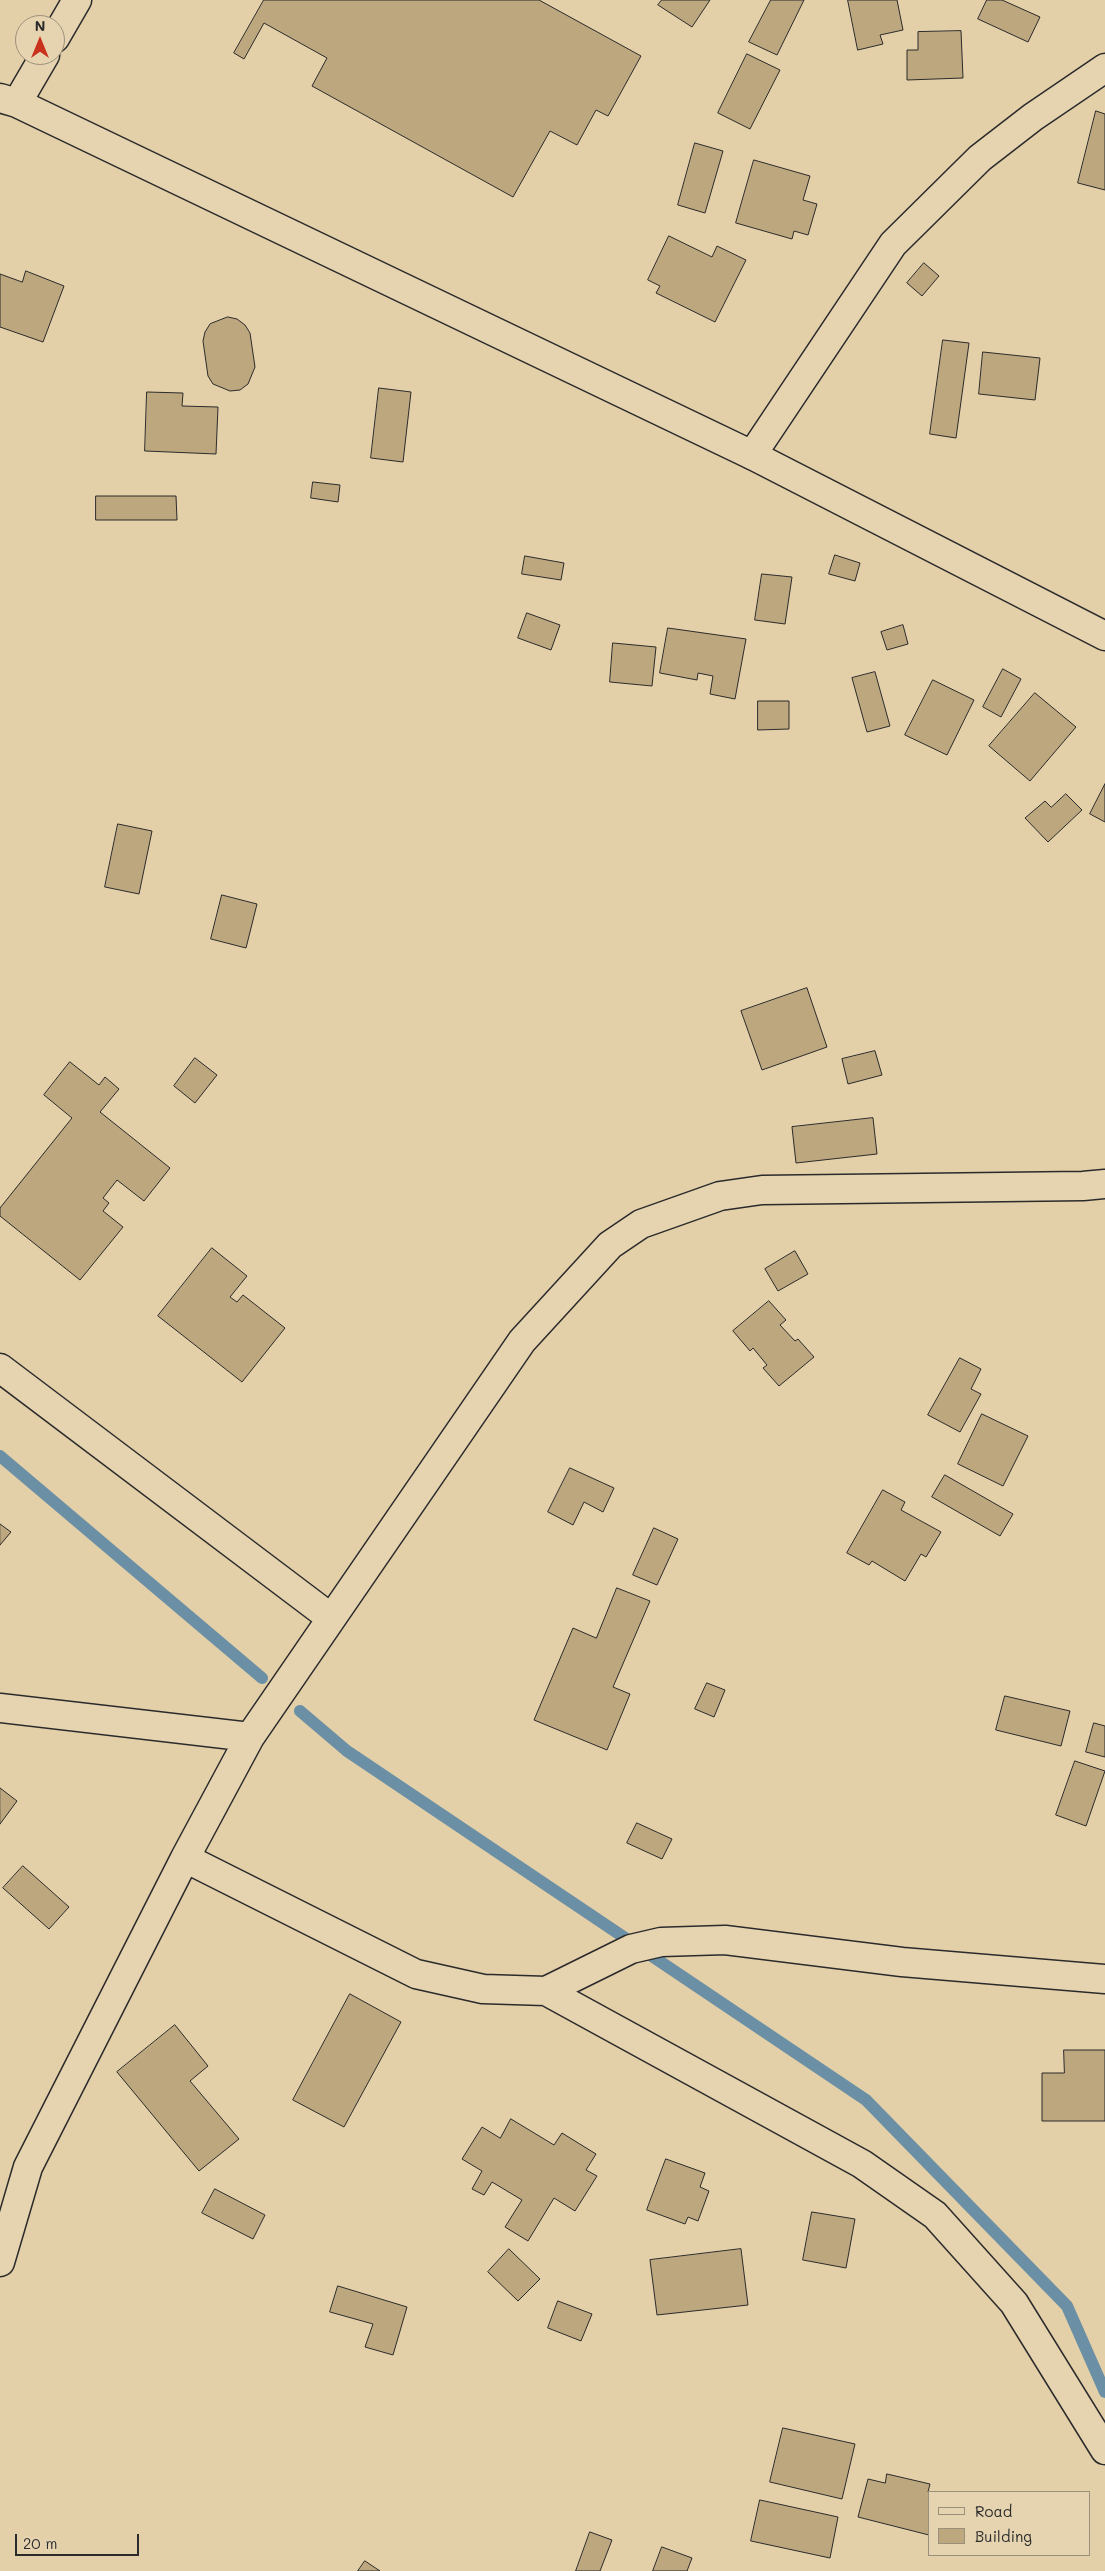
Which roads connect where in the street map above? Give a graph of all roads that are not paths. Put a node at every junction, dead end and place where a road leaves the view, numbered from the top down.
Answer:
1 (77, 0) edge
2 (65, 21) edge
3 (37, 65) edge
4 (1105, 68) edge
5 (9, 100) edge
6 (752, 454) junction
7 (1105, 636) edge
8 (1105, 1184) edge
9 (0, 1368) edge
10 (331, 1618) junction
11 (0, 1708) edge
12 (250, 1737) junction
13 (186, 1858) junction
14 (1105, 1979) edge
15 (546, 1991) junction
16 (0, 2262) edge
17 (1105, 2450) edge

1 - 2 street
3 - 5 street
4 - 6 street
5 - 6 street
6 - 7 street
8 - 10 street
9 - 10 street
10 - 12 street
11 - 12 street
12 - 13 street
13 - 15 street
13 - 16 street
14 - 15 street
15 - 17 street

